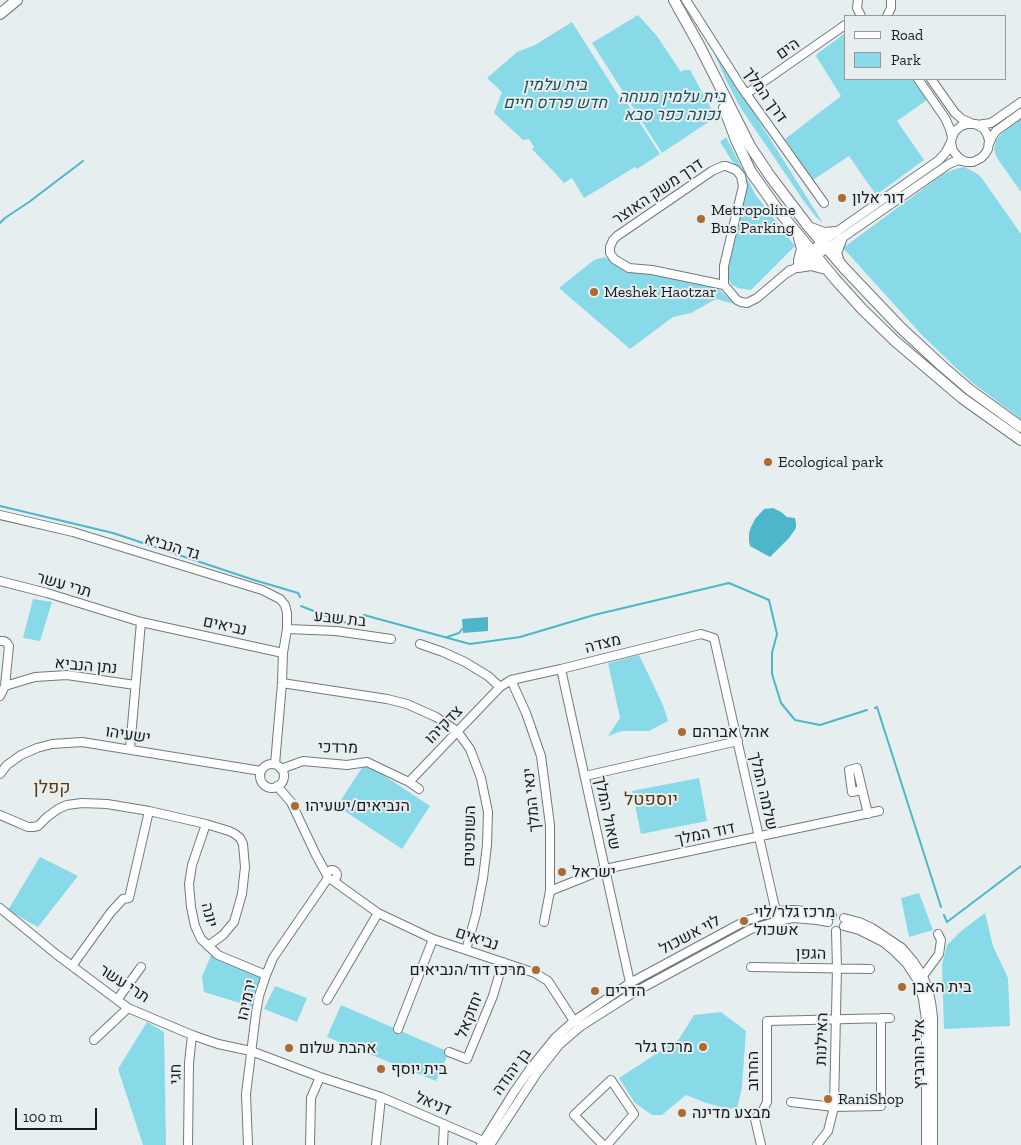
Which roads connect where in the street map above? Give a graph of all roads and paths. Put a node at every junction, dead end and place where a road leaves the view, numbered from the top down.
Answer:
1 (17, 0) edge
2 (674, 0) edge
3 (686, 0) edge
4 (857, 3) edge
5 (891, 3) edge
6 (0, 14) edge
7 (853, 15) edge
8 (860, 15) edge
9 (887, 15) edge
10 (844, 26) edge
11 (708, 62) junction
12 (919, 80) edge
13 (932, 80) edge
14 (746, 94) junction
15 (1021, 102) edge
16 (1021, 112) edge
17 (974, 124) junction
18 (952, 138) junction
19 (989, 146) junction
20 (964, 161) junction
21 (824, 203) dead end
22 (808, 226) junction
23 (798, 235) junction
24 (838, 236) junction
25 (825, 246) junction
26 (814, 253) junction
27 (839, 263) junction
28 (799, 264) junction
29 (828, 270) junction
30 (724, 274) junction
31 (714, 283) junction
32 (724, 285) junction
33 (1021, 427) edge
34 (1021, 440) edge
35 (0, 515) edge
36 (0, 581) edge
37 (141, 622) junction
38 (287, 629) junction
39 (714, 638) joint
40 (0, 640) edge
41 (391, 640) dead end
42 (420, 644) dead end
43 (283, 653) junction
44 (561, 669) junction
45 (512, 680) junction
46 (282, 683) junction
47 (135, 685) junction
48 (6, 686) junction
49 (500, 687) junction
50 (0, 696) edge
51 (457, 731) junction
52 (738, 741) junction
53 (130, 749) junction
54 (0, 759) edge
55 (7, 765) junction
56 (278, 767) junction
57 (261, 771) junction
58 (0, 774) edge
59 (585, 776) junction
60 (409, 782) junction
61 (277, 786) junction
62 (418, 789) dead end
63 (862, 790) dead end
64 (149, 811) junction
65 (879, 811) dead end
66 (868, 814) junction
67 (0, 815) edge
68 (206, 824) junction
69 (759, 837) junction
70 (605, 869) junction
71 (331, 876) junction
72 (550, 891) junction
73 (0, 908) edge
74 (776, 911) junction
75 (378, 913) junction
76 (830, 919) junction
77 (778, 921) junction
78 (544, 922) dead end
79 (844, 922) junction
80 (836, 930) junction
81 (938, 934) dead end
82 (433, 939) junction
83 (208, 946) junction
84 (466, 950) junction
85 (504, 962) junction
86 (72, 966) junction
87 (141, 967) dead end
88 (751, 967) dead end
89 (837, 968) junction
90 (870, 969) dead end
91 (266, 975) junction
92 (923, 976) junction
93 (630, 983) junction
94 (633, 993) junction
95 (117, 1000) junction
96 (327, 1000) dead end
97 (128, 1008) junction
98 (881, 1018) junction
99 (890, 1018) dead end
100 (836, 1020) junction
101 (577, 1023) junction
102 (398, 1029) dead end
103 (192, 1035) junction
104 (94, 1040) dead end
105 (251, 1051) junction
106 (449, 1052) dead end
107 (320, 1077) junction
108 (381, 1097) junction
109 (791, 1102) dead end
110 (834, 1107) junction
111 (444, 1124) junction
112 (486, 1144) edge
113 (188, 1145) edge
114 (248, 1145) edge
115 (310, 1145) edge
116 (376, 1145) edge
117 (443, 1145) edge
118 (603, 1145) edge
119 (607, 1145) edge
120 (761, 1145) edge
121 (818, 1145) edge
122 (926, 1145) edge
123 (933, 1145) edge

1 - 6 main road
2 - 11 main road
3 - 14 street, דרך המלך
4 - 7 street
4 - 8 street
5 - 9 street
10 - 14 street, הים
11 - 22 main road
11 - 23 main road
12 - 18 street
13 - 17 street
14 - 21 street, דרך המלך
15 - 17 street
16 - 19 street
17 - 18 street
17 - 19 street
18 - 20 street
18 - 24 street
19 - 20 street
20 - 24 street
22 - 24 main road
22 - 25 main road
23 - 26 main road
23 - 28 main road
24 - 25 street
24 - 27 main road
25 - 26 street
25 - 27 main road
26 - 28 street
26 - 29 main road
27 - 33 main road
28 - 29 main road
28 - 32 street
29 - 34 main road
30 - 31 street
30 - 31 street, דרך משק האוצר
30 - 32 street, דרך משק האוצר
31 - 32 street, דרך משק האוצר
35 - 38 street, גד הנביא
36 - 37 street, תרי עשר
37 - 43 street, נביאים
37 - 47 street
38 - 41 street, בת שבע
38 - 43 street, גד הנביא
39 - 44 street, מצדה
39 - 52 street, שלמה המלך
40 - 48 street
42 - 49 street
43 - 46 street
44 - 45 street, מצדה
44 - 59 street, שאול המלך
45 - 49 street, מצדה
45 - 72 street, ינאי המלך
46 - 51 street, השופטים
46 - 56 street
47 - 48 street, נתן הנביא
47 - 53 street
48 - 50 street
49 - 51 street, צדקיהו
51 - 60 street, צדקיהו
51 - 84 street, השופטים
52 - 59 street
52 - 69 street, שלמה המלך
53 - 55 street, ישעיהו
53 - 57 street, ישעיהו
54 - 55 street
55 - 58 street, ישעיהו
56 - 57 street
56 - 60 street, מרדכי
56 - 61 street
57 - 61 street
59 - 70 street, שאול המלך
60 - 62 street, מרדכי
61 - 71 street, נביאים
63 - 66 street
64 - 67 street
64 - 68 street
64 - 86 street
65 - 66 street, דוד המלך
66 - 69 street, דוד המלך
68 - 83 street, יונה
68 - 83 street
69 - 70 street, דוד המלך
69 - 74 street, שלמה המלך
70 - 72 street, דוד המלך
70 - 93 street, שאול המלך
71 - 75 street, נביאים
71 - 91 street, ירמיהו
72 - 78 street, ינאי המלך
73 - 86 street, תרי עשר
74 - 76 street, לוי אשכול
74 - 77 street, שלמה המלך
74 - 93 street, לוי אשכול
75 - 82 street, נביאים
75 - 96 street
76 - 77 street, לוי אשכול
76 - 79 street
76 - 80 street
77 - 94 street, לוי אשכול
79 - 80 street
79 - 92 street, אלי הורביץ
79 - 122 street, אלי הורביץ
80 - 89 street, האילנות
81 - 92 street
82 - 84 street, נביאים
82 - 102 street
83 - 91 street, יונה
84 - 85 street, נביאים
85 - 101 street, נביאים
85 - 106 street, יחזקאל
86 - 95 street, תרי עשר
87 - 95 street
88 - 89 street, הגפן
89 - 90 street, הגפן
89 - 100 street, האילנות
91 - 105 street, ירמיהו
92 - 123 street, אלי הורביץ
93 - 94 street, שאול המלך
93 - 101 street, לוי אשכול
94 - 101 street, לוי אשכול
95 - 97 street, תרי עשר
97 - 103 street, תרי עשר
97 - 104 street
98 - 99 street
98 - 100 street
98 - 110 street
100 - 110 street, האילנות
100 - 120 street, החרוב
101 - 112 street, בן יהודה
103 - 105 street, תרי עשר
103 - 113 street, חגי
105 - 107 street, דניאל
105 - 114 street, ירמיהו
107 - 108 street, דניאל
107 - 115 street
108 - 111 street, דניאל
108 - 116 street
109 - 110 street
110 - 121 street, האילנות
111 - 112 street, דניאל
111 - 117 street
118 - 119 street

